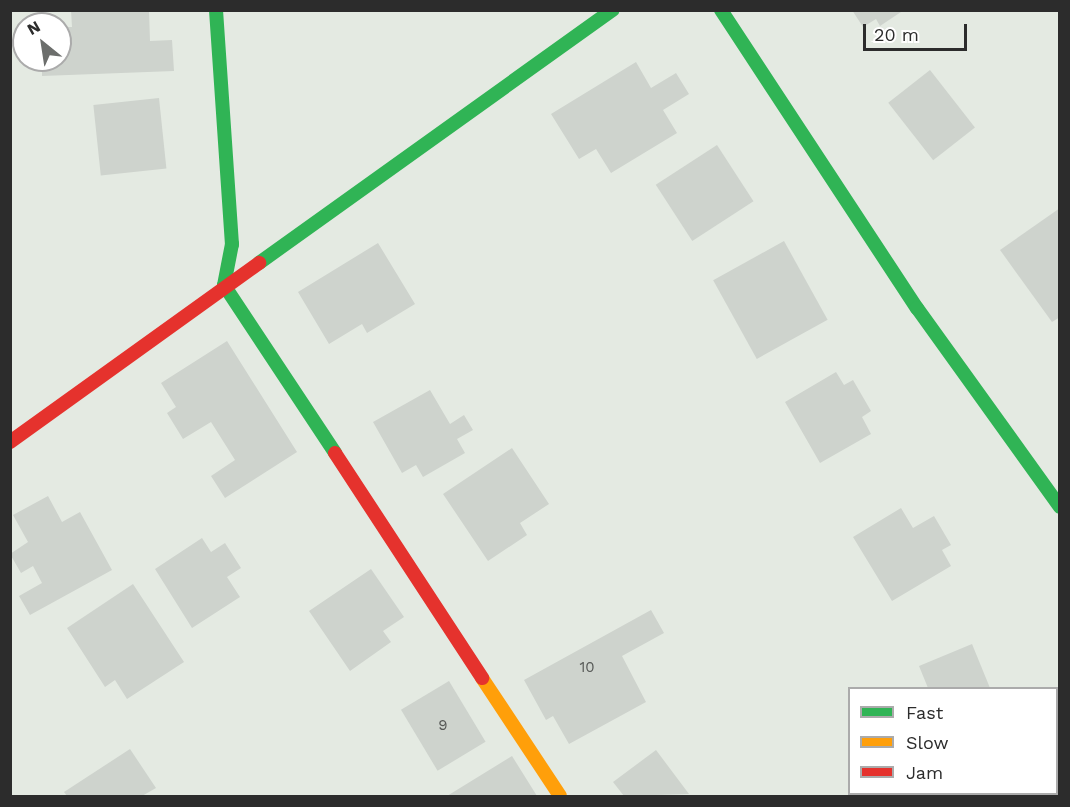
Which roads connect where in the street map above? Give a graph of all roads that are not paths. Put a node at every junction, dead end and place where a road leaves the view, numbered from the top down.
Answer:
1 (216, 10) edge
2 (613, 10) edge
3 (720, 10) edge
4 (224, 285) junction
5 (10, 442) edge
6 (1059, 507) edge
7 (560, 796) edge

1 - 4 street
2 - 4 street
3 - 6 street
4 - 5 street
4 - 7 street

